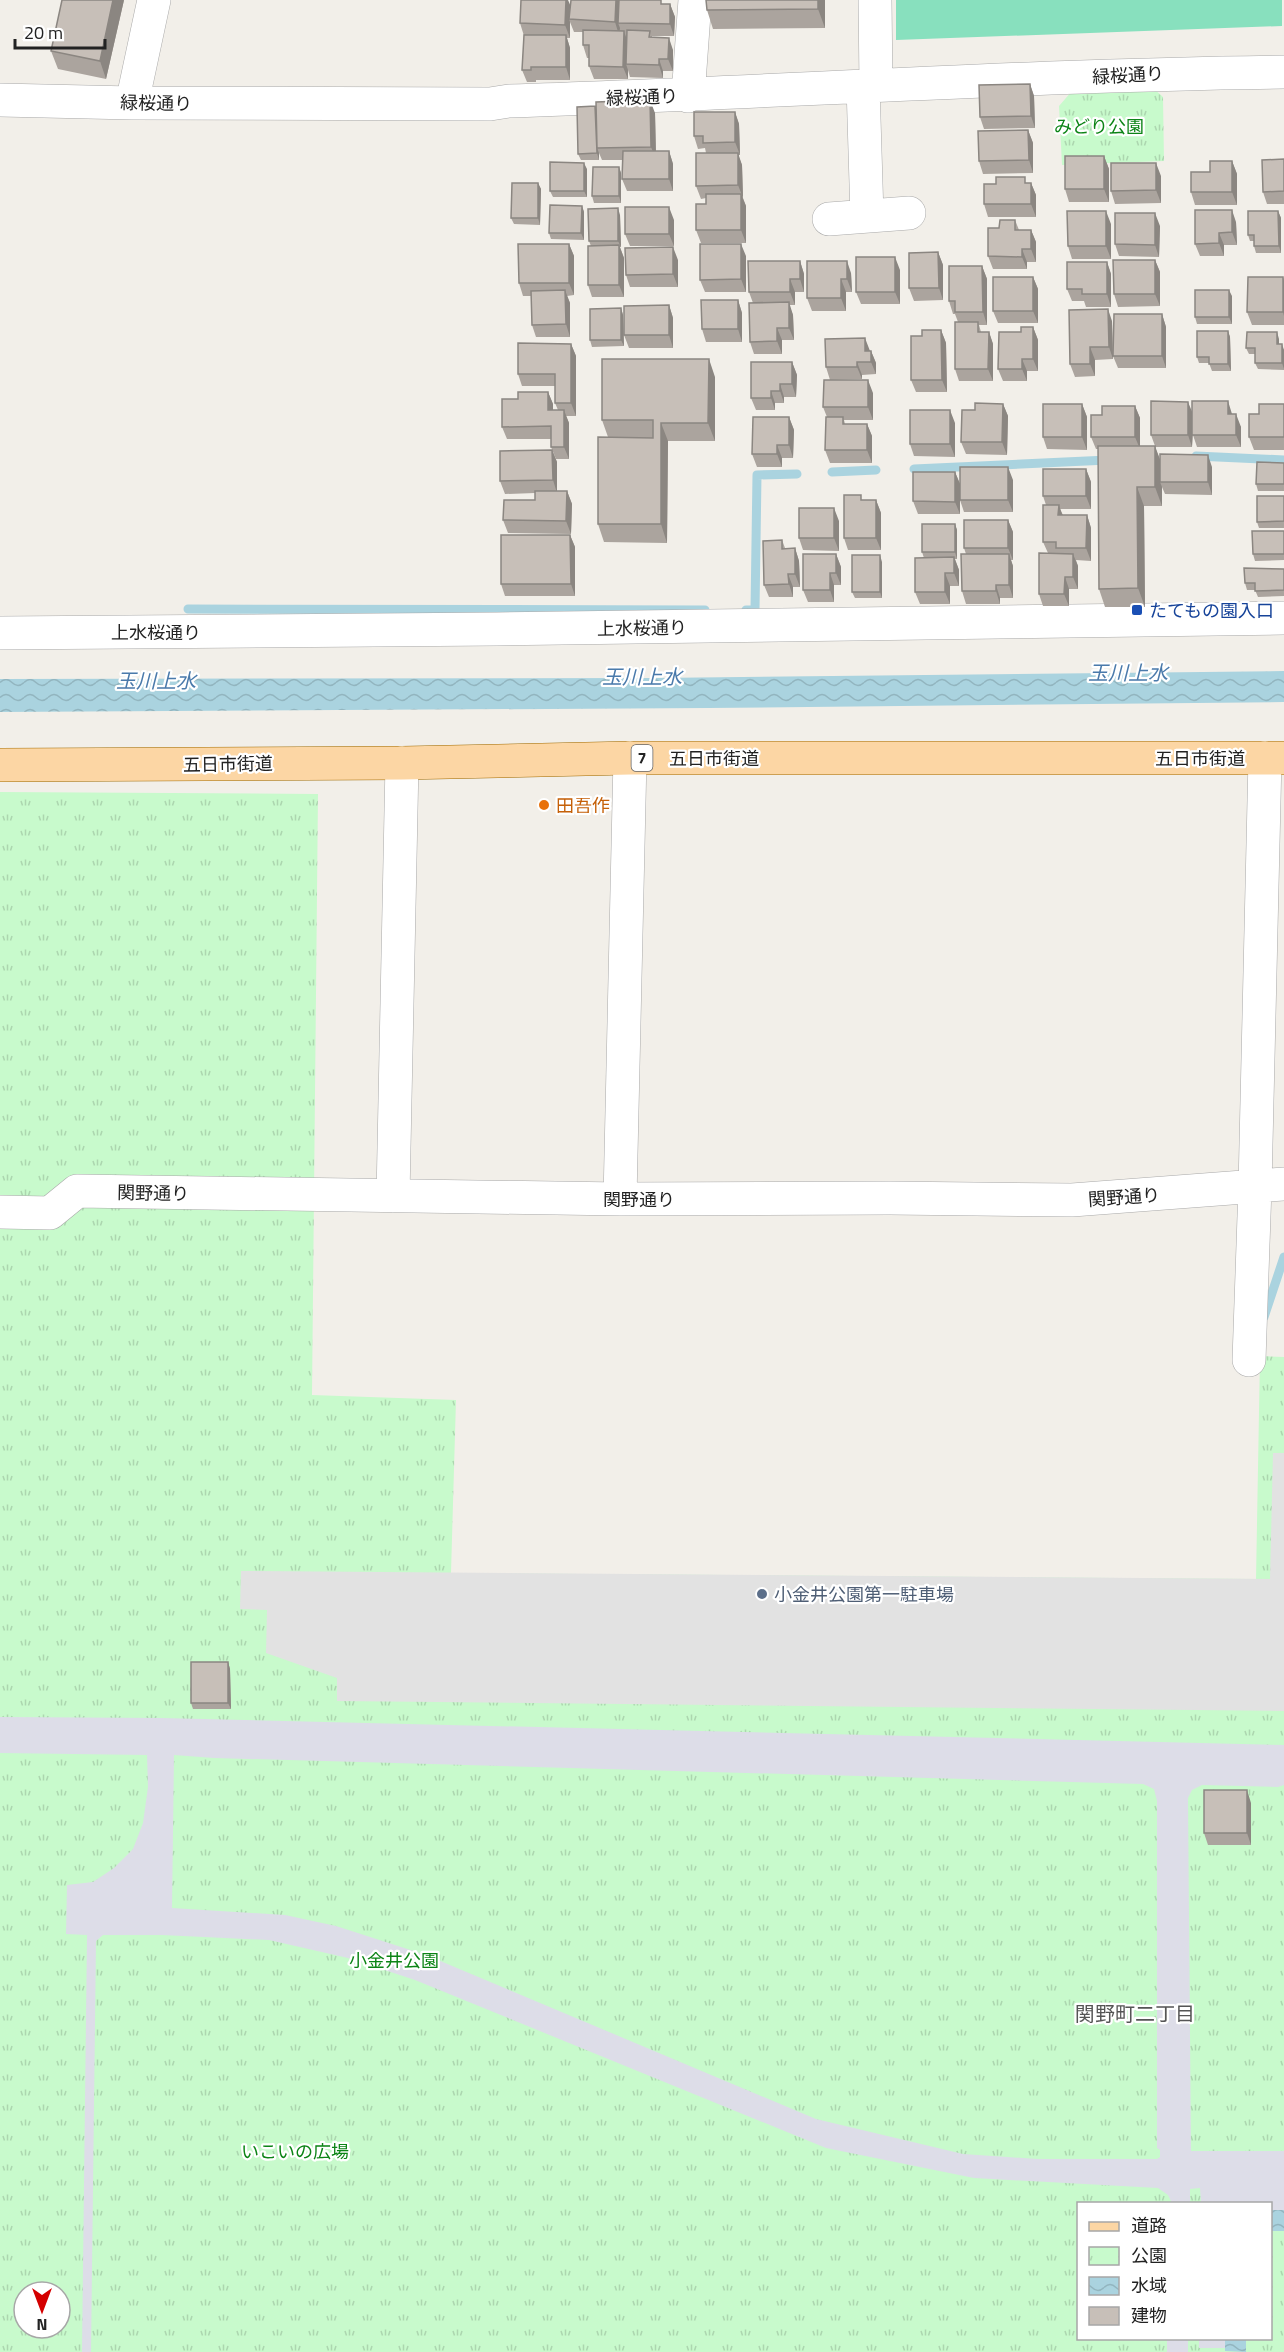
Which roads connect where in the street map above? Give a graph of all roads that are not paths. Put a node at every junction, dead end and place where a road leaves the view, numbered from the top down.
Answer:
1 (154, 0) edge
2 (695, 0) edge
3 (875, 0) edge
4 (1284, 72) edge
5 (869, 86) junction
6 (688, 96) junction
7 (0, 100) edge
8 (132, 103) junction
9 (909, 213) dead end
10 (867, 216) junction
11 (829, 219) dead end
12 (1284, 618) edge
13 (0, 633) edge
14 (630, 758) junction
15 (1274, 758) edge
16 (402, 762) junction
17 (0, 765) edge
18 (1270, 1186) edge
19 (393, 1196) junction
20 (620, 1199) junction
21 (0, 1212) edge
22 (1249, 1360) dead end

1 - 8 street
2 - 6 street
3 - 5 street
4 - 5 street, 緑桜通り
5 - 6 street, 緑桜通り
5 - 10 street
6 - 8 street, 緑桜通り
7 - 8 street, 緑桜通り
9 - 10 street
10 - 11 street
12 - 13 street, 上水桜通り
14 - 15 main road, 五日市街道 / 7
14 - 16 main road, 五日市街道 / 7
14 - 20 street
15 - 18 street
16 - 17 main road, 五日市街道 / 7
16 - 19 street
18 - 20 street, 関野通り
18 - 22 street
19 - 20 street, 関野通り
19 - 21 street, 関野通り

